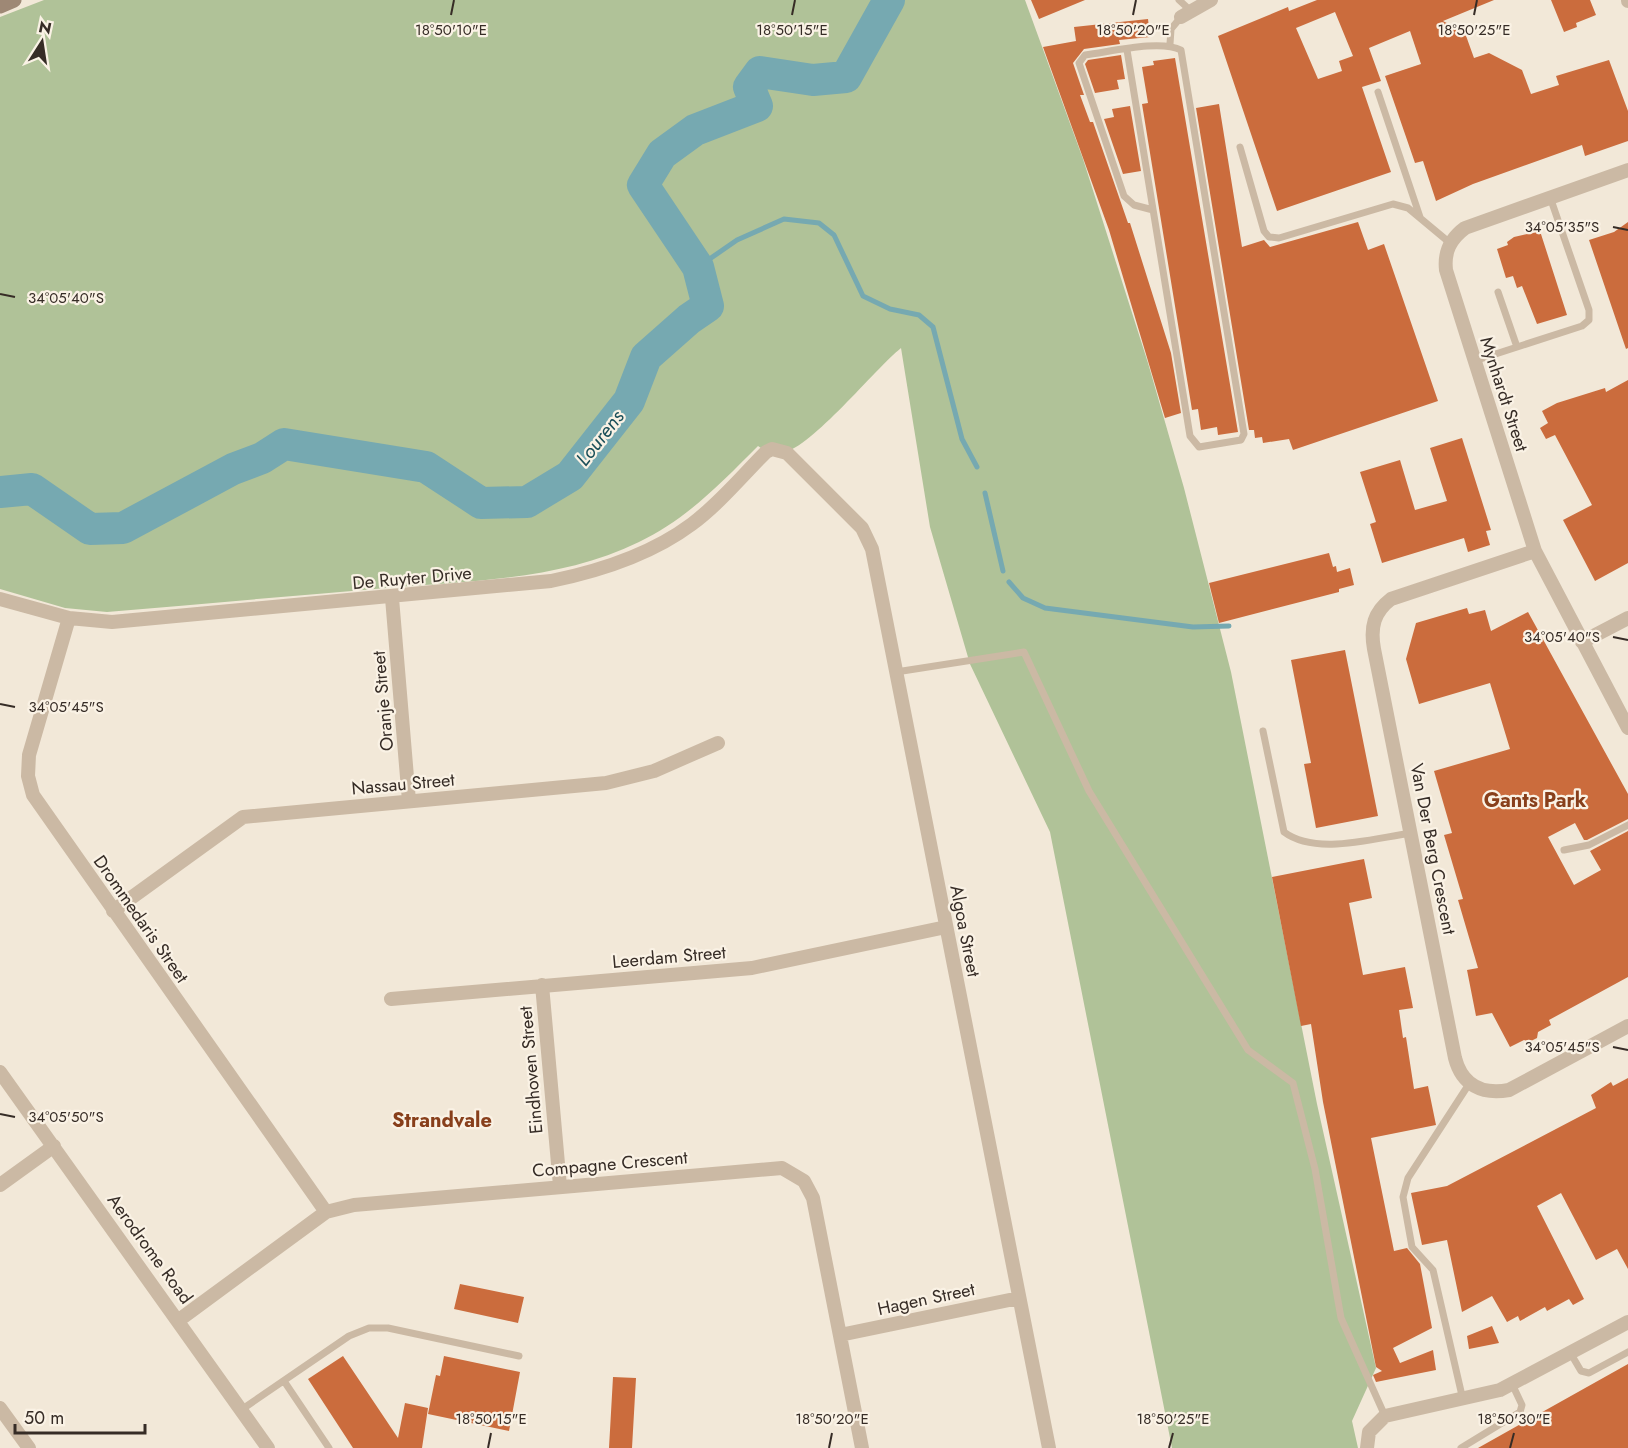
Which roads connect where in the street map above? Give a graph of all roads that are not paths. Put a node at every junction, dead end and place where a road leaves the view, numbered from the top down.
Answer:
1 (14, 0) edge
2 (1179, 0) edge
3 (1211, 0) edge
4 (0, 6) edge
5 (1186, 14) junction
6 (1170, 44) junction
7 (1127, 50) junction
8 (1378, 92) dead end
9 (1240, 147) dead end
10 (1628, 170) edge
11 (1550, 197) junction
12 (1153, 210) junction
13 (1421, 219) junction
14 (1450, 243) junction
15 (1498, 292) dead end
16 (1517, 347) junction
17 (1474, 361) junction
18 (786, 453) joint
19 (1535, 551) junction
20 (392, 598) junction
21 (0, 599) edge
22 (69, 618) junction
23 (1628, 618) edge
24 (1582, 642) junction
25 (896, 672) junction
26 (1628, 728) edge
27 (1263, 731) dead end
28 (718, 743) dead end
29 (409, 801) junction
30 (1628, 825) edge
31 (1412, 833) junction
32 (1564, 850) dead end
33 (113, 911) junction
34 (946, 927) junction
35 (542, 986) junction
36 (391, 999) dead end
37 (1628, 1026) edge
38 (0, 1072) edge
39 (1469, 1084) junction
40 (54, 1146) junction
41 (0, 1185) edge
42 (560, 1186) junction
43 (326, 1212) junction
44 (1019, 1298) junction
45 (178, 1320) junction
46 (1628, 1322) edge
47 (840, 1335) junction
48 (1628, 1352) edge
49 (1571, 1354) junction
50 (519, 1356) dead end
51 (284, 1381) junction
52 (1513, 1386) junction
53 (1463, 1400) junction
54 (0, 1408) edge
55 (241, 1410) junction
56 (1385, 1416) junction
57 (29, 1448) edge
58 (268, 1448) edge
59 (329, 1448) edge
60 (862, 1448) edge
61 (1049, 1448) edge
62 (1367, 1448) edge
63 (1461, 1448) edge

1 - 4 main road
2 - 5 lane
3 - 5 street
5 - 6 lane
6 - 7 lane
6 - 12 lane
7 - 12 lane
7 - 12 lane
8 - 13 lane
9 - 13 lane
10 - 11 street
11 - 14 street
11 - 16 lane
13 - 14 lane
14 - 17 street, Mynhardt Street
15 - 16 lane
16 - 17 lane
17 - 19 street, Mynhardt Street
18 - 20 street, De Ruyter Drive
18 - 25 street, Algoa Street
19 - 24 street, Mynhardt Street
19 - 31 street, Van Der Berg Crescent
20 - 22 street, De Ruyter Drive
20 - 29 street, Oranje Street
21 - 22 street, De Ruyter Drive
22 - 33 street, Drommedaris Street
23 - 24 street
24 - 26 street, Mynhardt Street
25 - 34 street, Algoa Street
25 - 56 lane
27 - 31 lane
28 - 29 street, Nassau Street
29 - 33 street, Nassau Street
30 - 32 lane
31 - 39 street, Van Der Berg Crescent
33 - 43 street, Drommedaris Street
34 - 35 street, Leerdam Street
34 - 44 street, Algoa Street
35 - 36 street, Leerdam Street
35 - 42 street, Eindhoven Street
37 - 39 street
38 - 40 street, Aerodrome Road
39 - 53 lane
40 - 41 street
40 - 45 street, Aerodrome Road
42 - 43 street, Compagne Crescent
42 - 47 street, Compagne Crescent
43 - 45 street, Compagne Crescent
44 - 47 street, Hagen Street
44 - 61 street, Algoa Street
45 - 55 street, Aerodrome Road
46 - 49 street
47 - 60 street, Compagne Crescent
48 - 49 lane
49 - 52 street
50 - 51 lane
51 - 55 lane
51 - 59 lane
52 - 53 street
52 - 63 lane
53 - 56 street
54 - 57 street
55 - 58 street, Aerodrome Road
56 - 62 street

